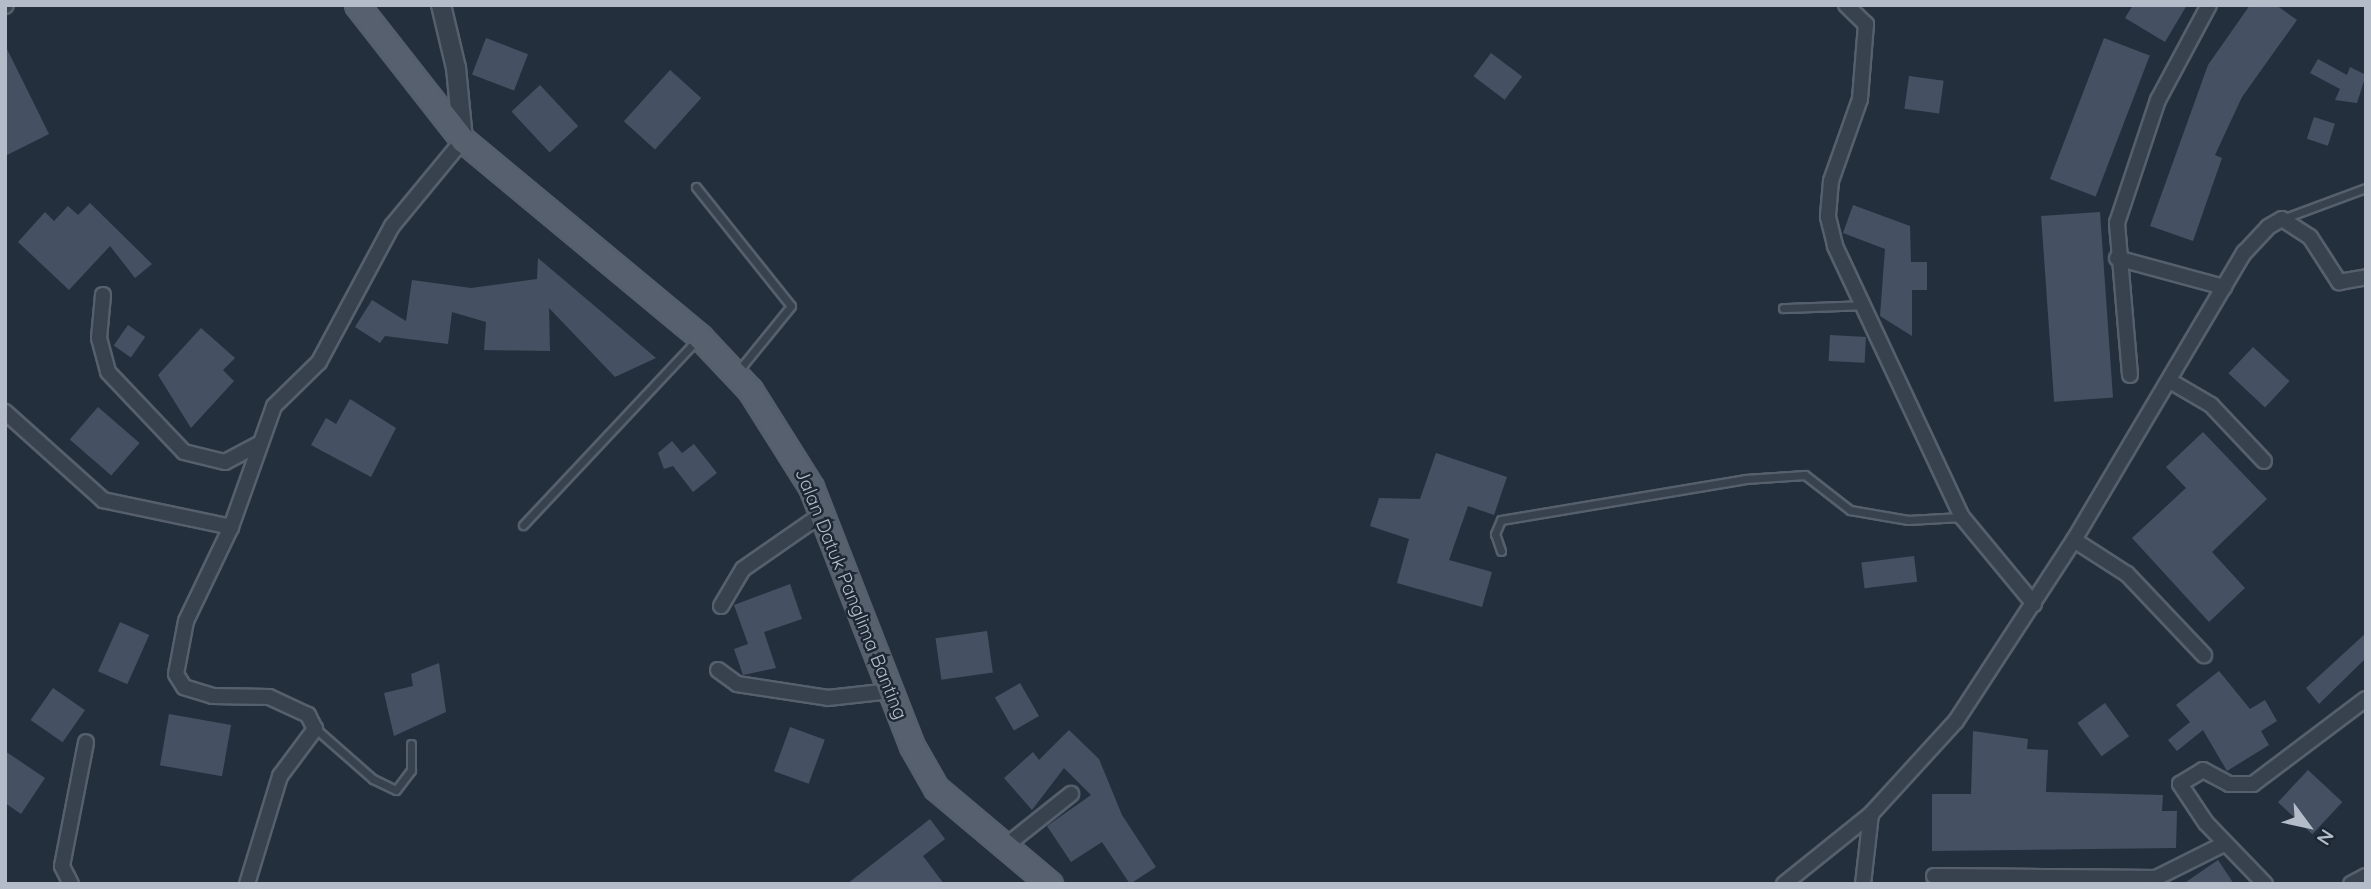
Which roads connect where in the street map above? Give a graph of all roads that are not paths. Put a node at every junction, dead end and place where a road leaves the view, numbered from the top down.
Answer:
1 (357, 5) edge
2 (441, 5) edge
3 (1846, 5) edge
4 (2209, 5) edge
5 (463, 139) junction
6 (696, 187) dead end
7 (2366, 188) edge
8 (2282, 219) junction
9 (2117, 258) junction
10 (2366, 276) edge
11 (2224, 287) junction
12 (103, 295) dead end
13 (1865, 305) junction
14 (1783, 308) dead end
15 (700, 337) junction
16 (736, 374) junction
17 (2130, 375) dead end
18 (2170, 381) junction
19 (5, 412) edge
20 (260, 443) junction
21 (2264, 461) dead end
22 (822, 514) junction
23 (1962, 517) junction
24 (523, 525) dead end
25 (231, 527) junction
26 (2074, 540) junction
27 (1501, 551) dead end
28 (2034, 604) junction
29 (720, 606) dead end
30 (2204, 655) dead end
31 (718, 670) dead end
32 (891, 691) junction
33 (2366, 699) edge
34 (315, 729) junction
35 (86, 741) dead end
36 (411, 744) dead end
37 (1070, 794) dead end
38 (1871, 814) junction
39 (2224, 844) junction
40 (1003, 848) junction
41 (1934, 876) dead end
42 (2366, 876) edge
43 (71, 884) edge
44 (247, 884) edge
45 (1050, 884) edge
46 (1784, 884) edge
47 (1863, 884) edge
48 (2265, 884) edge
49 (2351, 884) edge

1 - 5 main road, Jalan Datuk Panglima Banting
2 - 5 street
3 - 13 street
4 - 9 street
5 - 15 main road, Jalan Datuk Panglima Banting
5 - 20 street
6 - 16 lane
7 - 8 lane
8 - 10 street
8 - 11 street
9 - 11 street
9 - 17 street
11 - 18 street
12 - 20 street
13 - 14 lane
13 - 23 street
15 - 16 main road, Jalan Datuk Panglima Banting
15 - 24 lane
16 - 22 main road, Jalan Datuk Panglima Banting
18 - 21 street
18 - 26 street
19 - 25 street
20 - 25 street
22 - 29 street
22 - 32 main road, Jalan Datuk Panglima Banting
23 - 27 lane
23 - 28 street
25 - 34 street
26 - 28 street
26 - 30 street
28 - 38 street
31 - 32 street
32 - 40 main road, Jalan Datuk Panglima Banting
33 - 39 street
34 - 36 lane
34 - 44 street
35 - 43 street
37 - 40 street
38 - 46 street
38 - 47 street
39 - 41 street
39 - 48 street
40 - 45 main road, Jalan Datuk Panglima Banting
42 - 49 street

